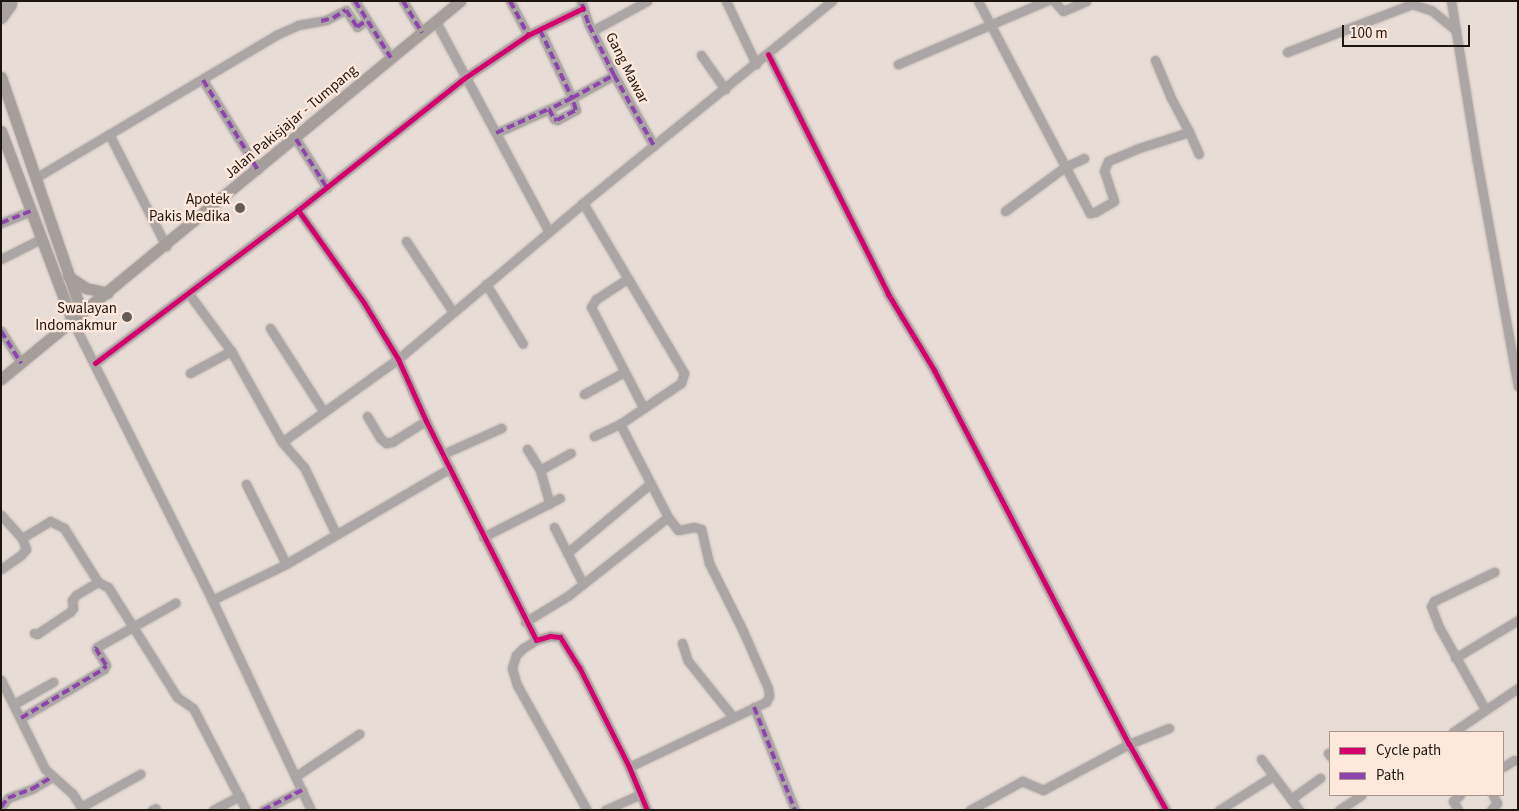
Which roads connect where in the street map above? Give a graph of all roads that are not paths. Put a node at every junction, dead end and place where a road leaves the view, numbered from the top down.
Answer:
1 (355, 1) edge
2 (403, 1) edge
3 (460, 1) edge
4 (510, 1) edge
5 (647, 1) edge
6 (726, 1) edge
7 (832, 1) edge
8 (978, 1) edge
9 (1046, 1) edge
10 (1054, 1) edge
11 (1086, 1) edge
12 (1451, 1) edge
13 (9, 4) edge
14 (582, 4) edge
15 (1, 17) edge
16 (367, 20) junction
17 (436, 22) junction
18 (990, 24) junction
19 (540, 30) junction
20 (592, 30) junction
21 (1456, 30) junction
22 (422, 33) junction
23 (528, 35) junction
24 (1287, 52) dead end
25 (768, 54) junction
26 (702, 55) dead end
27 (391, 58) junction
28 (1155, 60) dead end
29 (756, 64) junction
30 (898, 64) dead end
31 (614, 75) junction
32 (1, 77) edge
33 (466, 77) junction
34 (203, 80) junction
35 (725, 89) junction
36 (572, 98) junction
37 (549, 109) junction
38 (1, 131) edge
39 (1189, 132) junction
40 (496, 133) junction
41 (109, 134) junction
42 (296, 139) junction
43 (654, 146) junction
44 (1199, 154) dead end
45 (1084, 158) dead end
46 (1065, 167) junction
47 (258, 170) junction
48 (37, 177) junction
49 (327, 188) junction
50 (583, 203) junction
51 (298, 210) junction
52 (31, 211) junction
53 (1005, 211) dead end
54 (1, 223) edge
55 (549, 232) junction
56 (41, 239) junction
57 (406, 241) dead end
58 (166, 246) junction
59 (1, 259) edge
60 (68, 276) junction
61 (627, 279) junction
62 (486, 284) junction
63 (107, 293) junction
64 (189, 294) junction
65 (453, 312) junction
66 (82, 313) junction
67 (72, 320) junction
68 (270, 328) dead end
69 (1, 331) edge
70 (523, 344) dead end
71 (231, 351) junction
72 (398, 359) junction
73 (21, 363) junction
74 (95, 363) junction
75 (624, 372) junction
76 (190, 373) dead end
77 (1, 380) edge
78 (1518, 386) edge
79 (584, 394) dead end
80 (643, 408) junction
81 (324, 412) junction
82 (368, 416) dead end
83 (426, 421) junction
84 (620, 424) junction
85 (501, 428) dead end
86 (594, 436) dead end
87 (282, 442) junction
88 (527, 449) dead end
89 (571, 453) dead end
90 (443, 454) junction
91 (450, 468) junction
92 (540, 470) junction
93 (651, 483) junction
94 (246, 484) dead end
95 (560, 498) dead end
96 (550, 504) junction
97 (1, 515) edge
98 (668, 518) junction
99 (554, 527) dead end
100 (336, 534) junction
101 (483, 537) junction
102 (22, 538) junction
103 (567, 553) junction
104 (286, 564) junction
105 (1, 569) edge
106 (1494, 572) dead end
107 (98, 582) junction
108 (583, 584) junction
109 (212, 600) junction
110 (175, 603) dead end
111 (1518, 620) edge
112 (525, 622) junction
113 (133, 628) junction
114 (34, 633) dead end
115 (536, 640) junction
116 (682, 643) dead end
117 (1455, 658) junction
118 (1, 680) edge
119 (53, 682) dead end
120 (1518, 688) edge
121 (14, 704) junction
122 (754, 708) junction
123 (1485, 709) junction
124 (733, 717) junction
125 (21, 718) junction
126 (1169, 728) dead end
127 (1455, 731) edge
128 (359, 734) dead end
129 (1129, 744) junction
130 (1261, 760) dead end
131 (1514, 760) dead end
132 (629, 766) junction
133 (1504, 766) edge
134 (140, 774) dead end
135 (296, 776) junction
136 (1273, 776) junction
137 (52, 777) junction
138 (1320, 778) dead end
139 (302, 790) junction
140 (641, 794) junction
141 (239, 796) junction
142 (1359, 796) edge
143 (1459, 796) edge
144 (1494, 796) edge
145 (1291, 799) junction
146 (1, 807) edge
147 (82, 808) edge
148 (213, 810) edge
149 (246, 810) edge
150 (263, 810) edge
151 (311, 810) edge
152 (588, 810) edge
153 (605, 810) edge
154 (647, 810) edge
155 (796, 810) edge
156 (970, 810) edge
157 (1166, 810) edge
158 (1220, 810) edge
159 (1299, 810) edge
160 (1339, 810) edge
161 (1458, 810) edge
162 (1491, 810) edge

1 - 16 street
2 - 22 street
3 - 17 main road, Jalan Pakisjajar - Tumpang
4 - 23 street
5 - 20 street
6 - 29 street
7 - 25 street
8 - 18 street
9 - 18 street
10 - 11 street
12 - 21 street
13 - 15 highway
14 - 19 street
14 - 20 street, Gang Mawar
16 - 27 street
16 - 34 street
17 - 22 main road, Jalan Pakisjajar - Tumpang
17 - 33 street
18 - 30 street
18 - 46 street
19 - 23 street
19 - 36 street
20 - 31 street, Gang Mawar
21 - 24 street
21 - 78 street
22 - 27 main road, Jalan Pakisjajar - Tumpang
23 - 33 street
25 - 29 street
25 - 129 street
26 - 35 street
27 - 42 main road, Jalan Pakisjajar - Tumpang
28 - 39 street
29 - 35 street
31 - 36 street
31 - 43 street, Gang Mawar
32 - 48 main road
33 - 40 street
33 - 49 street
34 - 41 street
34 - 47 street
35 - 43 street
36 - 37 street
36 - 37 street
37 - 40 street
38 - 52 main road
39 - 44 street
39 - 46 street
40 - 55 street
41 - 48 street
41 - 58 street
42 - 47 main road, Jalan Pakisjajar - Tumpang
42 - 49 street
43 - 50 street
45 - 46 street
46 - 53 street
47 - 58 main road, Jalan Pakisjajar - Tumpang
48 - 60 main road
49 - 51 street
50 - 55 street
50 - 61 street
51 - 64 street
51 - 72 street
52 - 54 street
52 - 56 main road
55 - 62 street
56 - 59 street
56 - 67 main road
57 - 65 street
58 - 63 main road, Jalan Pakisjajar - Tumpang
60 - 63 main road
60 - 66 main road
61 - 75 street
61 - 80 street
62 - 65 street
62 - 70 street
63 - 66 main road, Jalan Pakisjajar - Tumpang
64 - 71 street
64 - 74 street
65 - 72 street
66 - 67 main road, Jalan Pakisjajar - Tumpang
67 - 73 main road, Jalan Pakisjajar - Tumpang
67 - 74 street
68 - 81 street
69 - 73 street
71 - 76 street
71 - 87 street
72 - 81 street
72 - 83 street
73 - 77 main road, Jalan Pakisjajar - Tumpang
74 - 109 street
75 - 79 street
75 - 80 street
80 - 84 street
81 - 87 street
82 - 83 street
83 - 90 street
84 - 86 street
84 - 93 street
85 - 90 street
87 - 100 street
88 - 92 street
89 - 92 street
90 - 91 street
91 - 100 street
91 - 101 street
92 - 96 street
93 - 98 street
93 - 103 street
94 - 104 street
95 - 96 street
96 - 101 street
97 - 102 street
98 - 108 street
98 - 122 street
99 - 103 street
100 - 104 street
101 - 112 street
102 - 105 street
102 - 107 street
103 - 108 street
104 - 109 street
106 - 117 street
107 - 113 street
107 - 114 street
108 - 112 street
109 - 135 street
110 - 113 street
111 - 117 street
112 - 115 street
113 - 125 street
113 - 141 street
115 - 132 street
115 - 152 street
116 - 124 street
117 - 123 street
118 - 121 street
119 - 121 street
120 - 123 street
121 - 125 street
122 - 124 street
122 - 155 street
123 - 127 street
124 - 132 street
125 - 137 street
126 - 129 street
128 - 135 street
129 - 156 street
129 - 157 street
130 - 136 street
131 - 133 street
132 - 140 street
134 - 147 street
135 - 139 street
136 - 145 street
136 - 158 street
137 - 146 street
137 - 147 street
138 - 145 street
139 - 150 street
139 - 151 street
140 - 153 street
140 - 154 street
141 - 148 street
141 - 149 street
142 - 160 street
143 - 161 street
144 - 162 street
145 - 159 street

